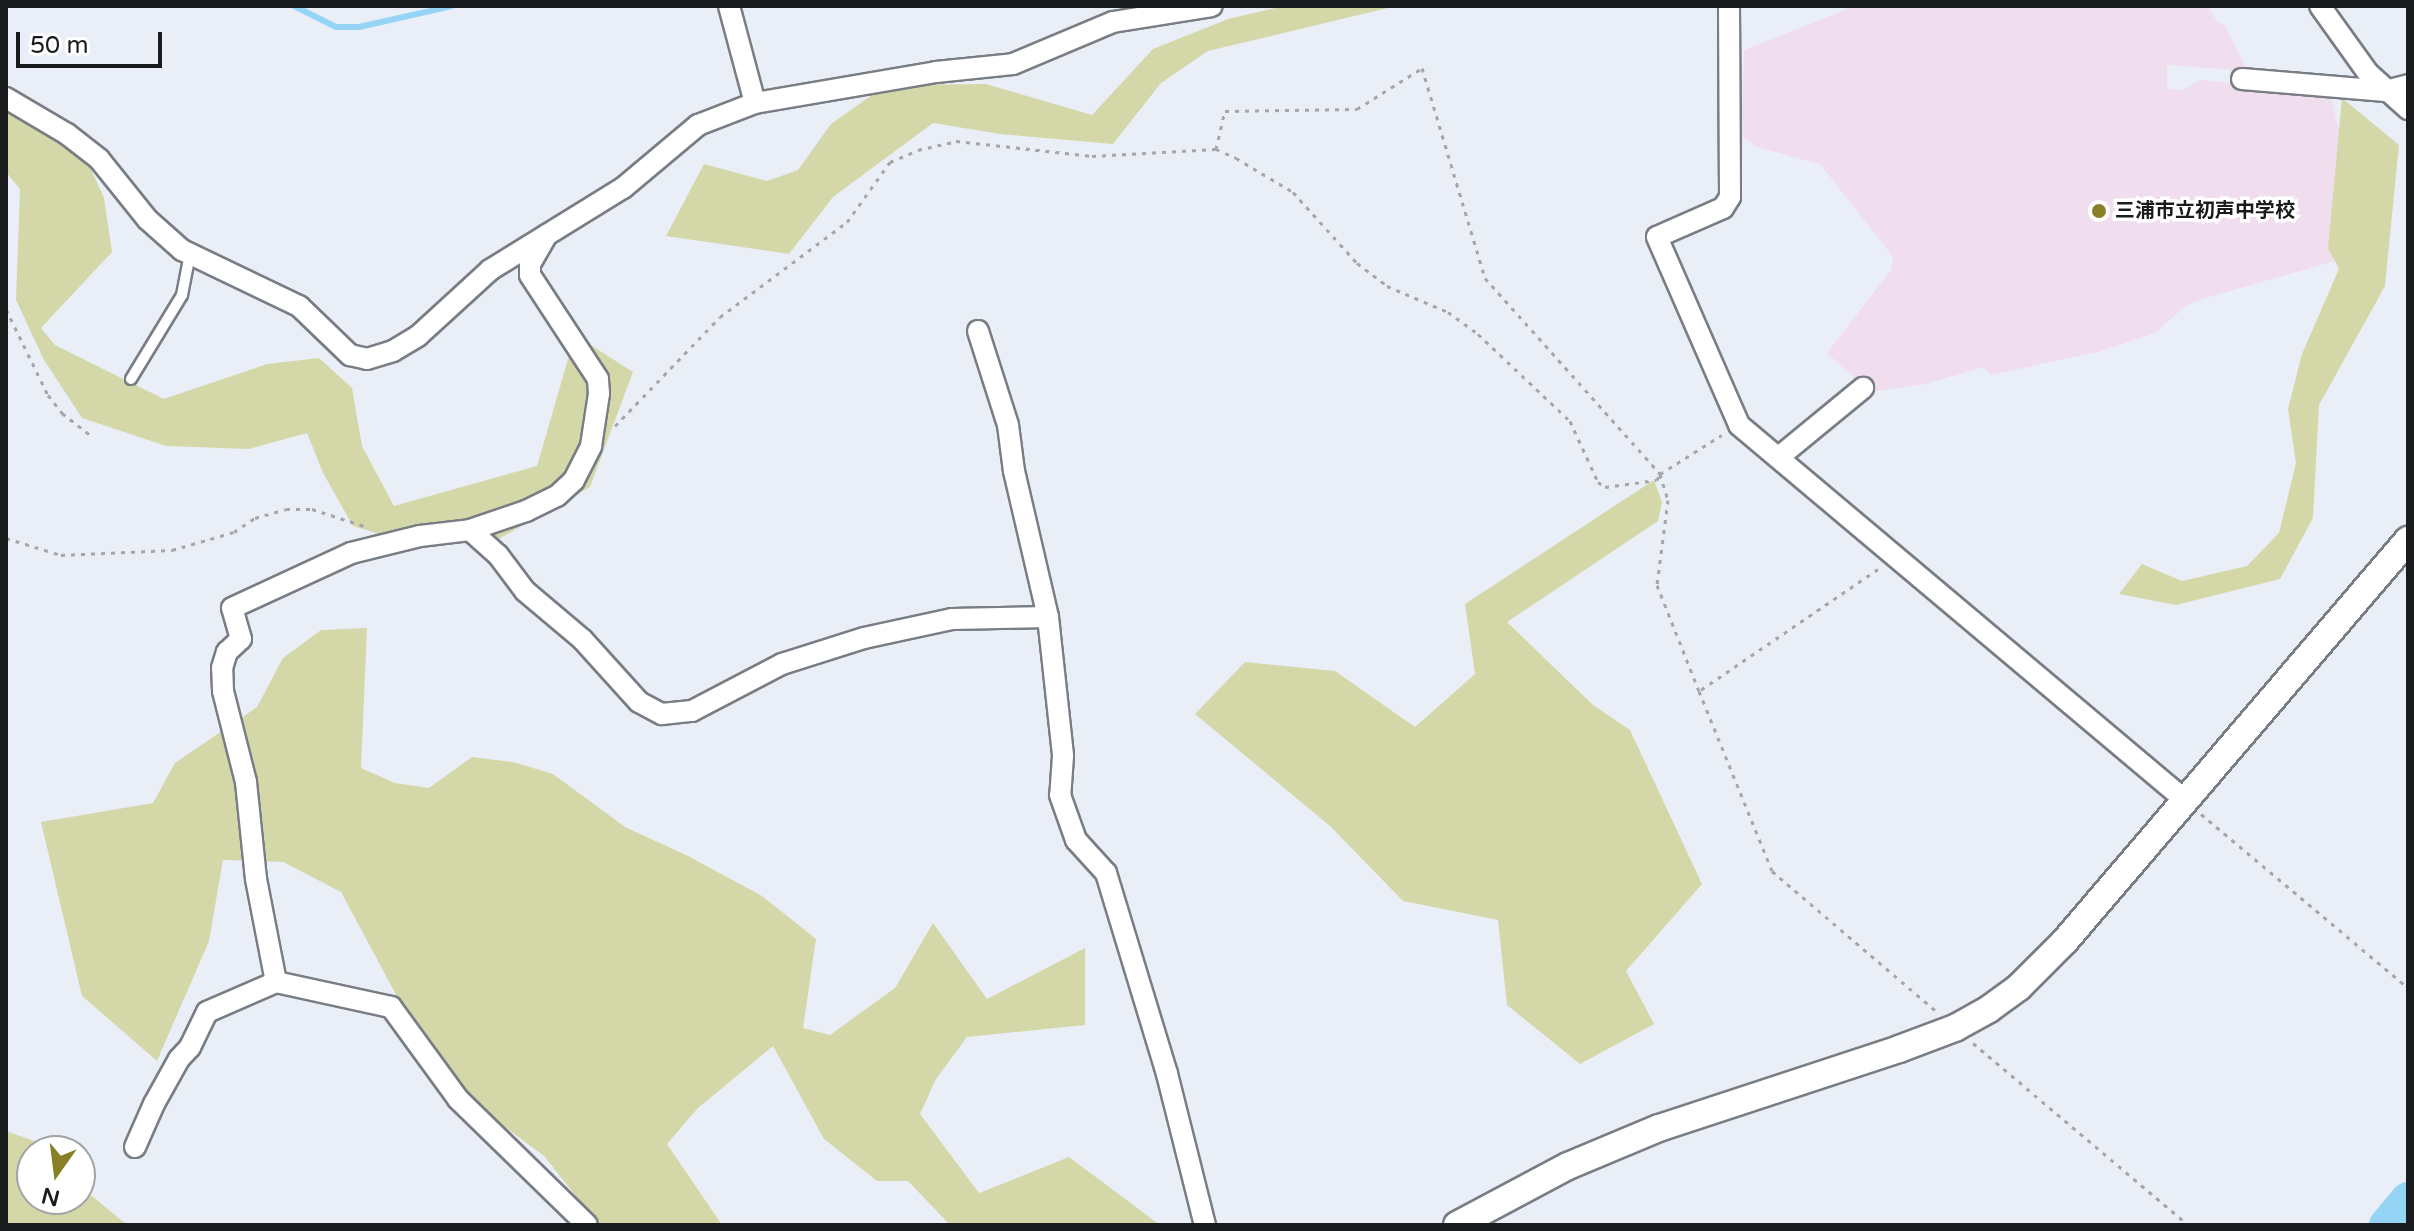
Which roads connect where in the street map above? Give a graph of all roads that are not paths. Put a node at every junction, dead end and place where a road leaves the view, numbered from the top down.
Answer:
1 (729, 6) edge
2 (1212, 6) edge
3 (1729, 6) edge
4 (2320, 6) edge
5 (2242, 79) dead end
6 (2408, 85) edge
7 (2386, 91) junction
8 (6, 98) edge
9 (755, 103) junction
10 (2408, 109) edge
11 (549, 230) junction
12 (190, 254) junction
13 (978, 331) dead end
14 (131, 379) dead end
15 (1863, 388) dead end
16 (1779, 457) junction
17 (470, 530) junction
18 (2408, 540) edge
19 (1048, 617) junction
20 (2186, 801) junction
21 (276, 982) junction
22 (135, 1147) dead end
23 (587, 1225) edge
24 (1205, 1225) edge
25 (1457, 1225) edge

1 - 9 street
2 - 9 street
3 - 16 street
4 - 7 street
5 - 7 street
6 - 7 street
7 - 10 street
8 - 12 street
9 - 11 street
11 - 12 street
11 - 17 street
12 - 14 lane
13 - 19 street
15 - 16 street
16 - 20 street
17 - 19 street
17 - 21 street
18 - 20 street
19 - 24 street
20 - 25 street
21 - 22 street
21 - 23 street

